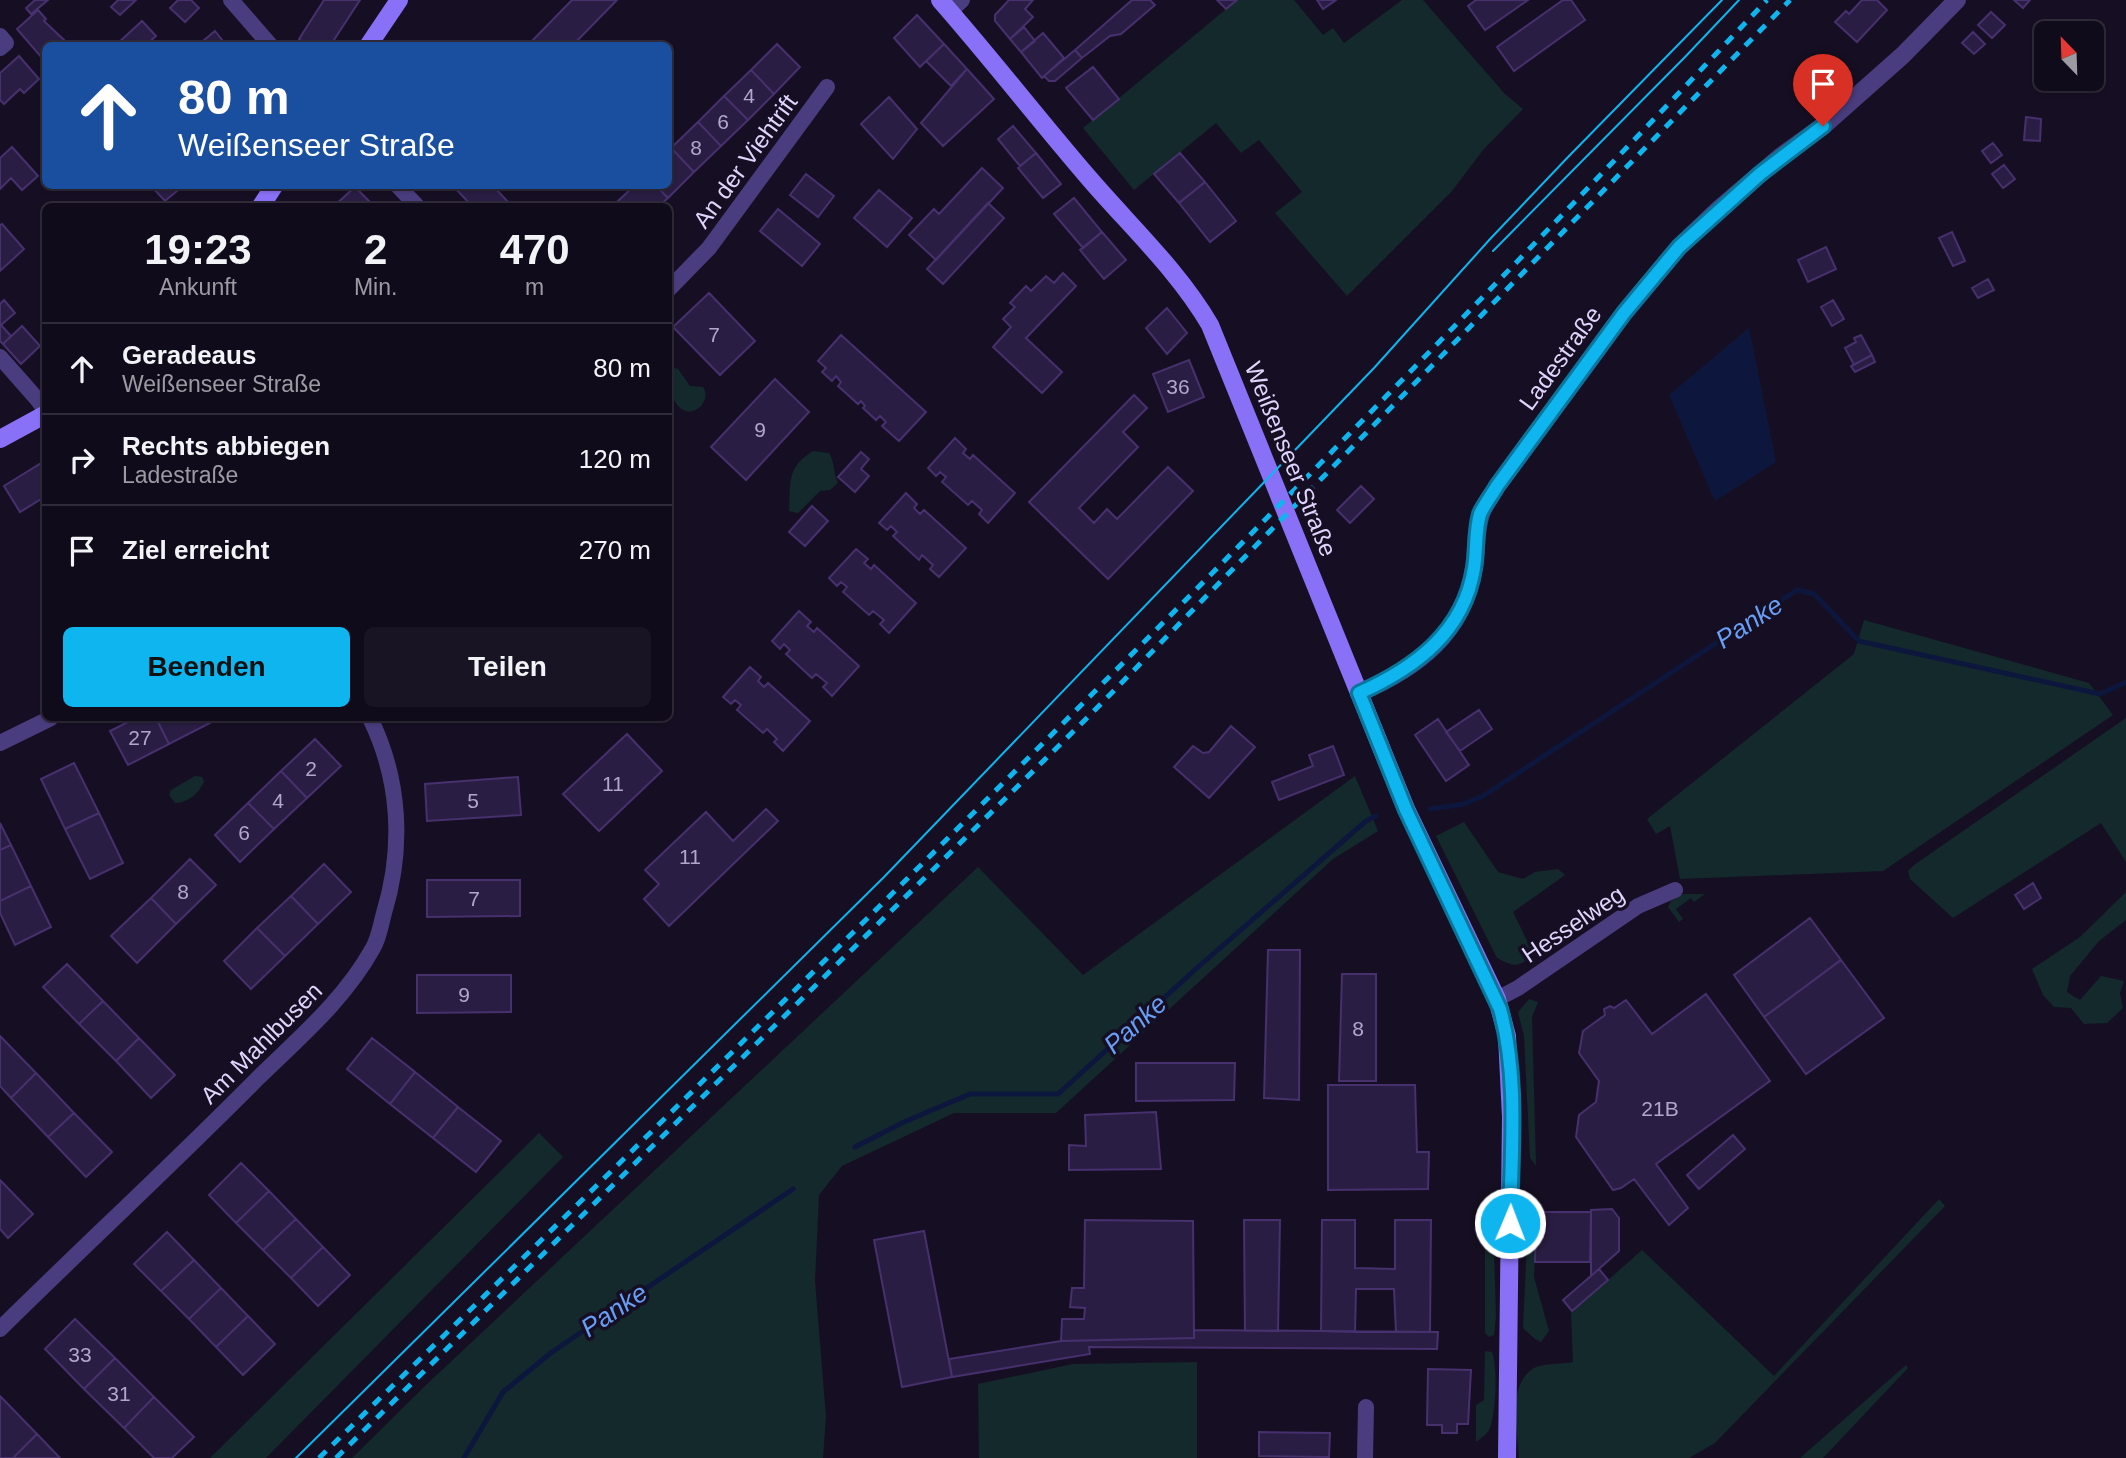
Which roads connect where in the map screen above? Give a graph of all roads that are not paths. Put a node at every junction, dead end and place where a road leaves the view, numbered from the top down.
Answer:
1 (231, 0) edge
2 (399, 0) edge
3 (1957, 0) edge
4 (951, 4) edge
5 (0, 36) edge
6 (268, 42) edge
7 (372, 42) edge
8 (0, 48) edge
9 (827, 87) dead end
10 (401, 189) edge
11 (414, 203) edge
12 (672, 286) edge
13 (0, 357) edge
14 (42, 408) edge
15 (42, 415) edge
16 (0, 439) edge
17 (1359, 693) junction
18 (45, 721) edge
19 (371, 721) edge
20 (0, 743) edge
21 (1675, 890) dead end
22 (1497, 999) junction
23 (0, 1329) edge
24 (1366, 1408) dead end
25 (1365, 1458) edge
26 (1507, 1458) edge

1 - 6 street
2 - 7 main road
3 - 17 street, Ladestraße
4 - 17 main road, Weißenseer Straße
5 - 8 street
9 - 12 street, An der Viehtrift
10 - 11 street
13 - 14 street
15 - 16 main road
17 - 22 main road, Weißenseer Straße
18 - 20 street
19 - 23 street, Am Mahlbusen
21 - 22 street, Hesselweg
22 - 26 main road, Weißenseer Straße
24 - 25 street

